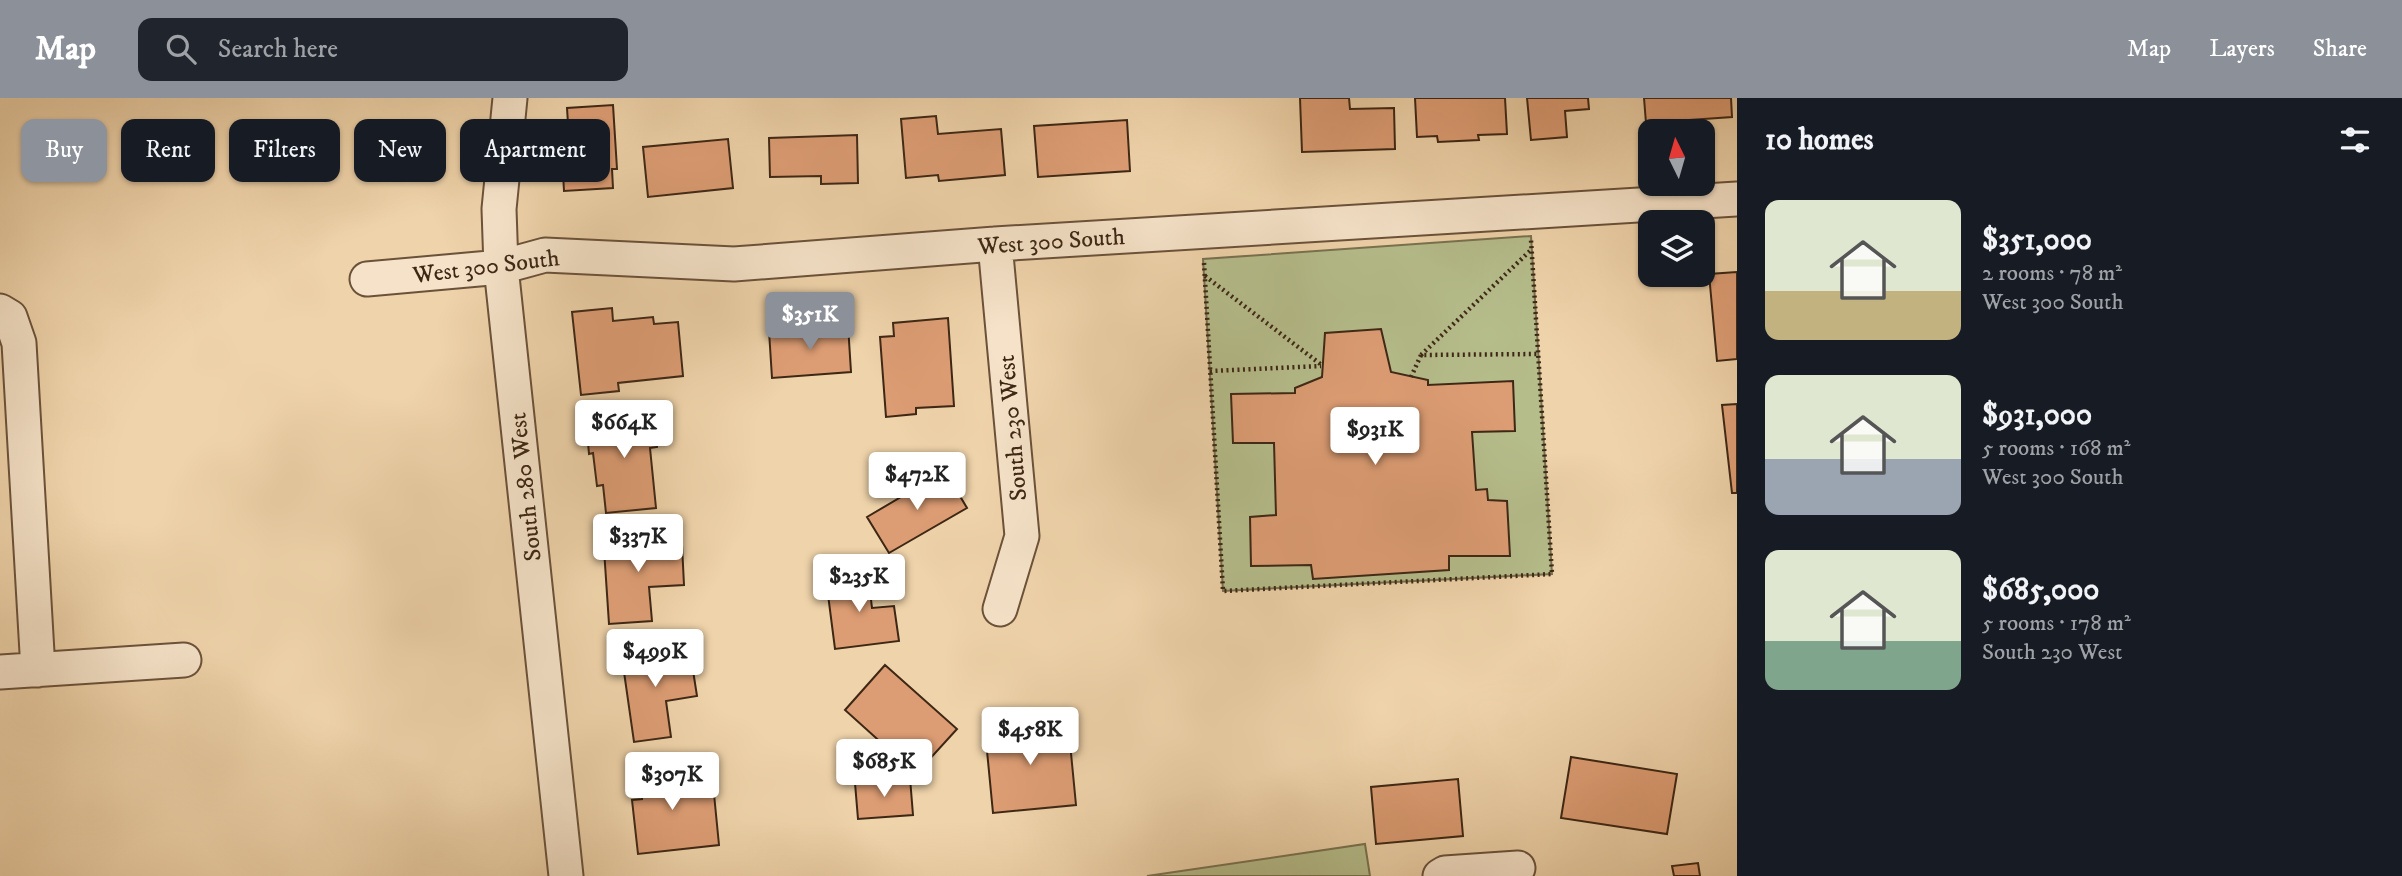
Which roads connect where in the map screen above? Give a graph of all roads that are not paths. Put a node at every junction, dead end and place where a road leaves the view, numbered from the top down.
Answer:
1 (509, 98) edge
2 (1737, 199) edge
3 (995, 244) junction
4 (501, 267) junction
5 (366, 279) dead end
6 (0, 311) edge
7 (1000, 609) dead end
8 (184, 660) dead end
9 (38, 670) junction
10 (0, 672) edge
11 (1518, 868) dead end
12 (566, 876) edge
13 (1440, 876) edge

1 - 4 street, South 280 West
2 - 3 street, West 300 South
3 - 4 street, West 300 South
3 - 7 street, South 230 West
4 - 5 street, West 300 South
4 - 12 street, South 280 West
6 - 9 street
8 - 9 street
9 - 10 street
11 - 13 street

